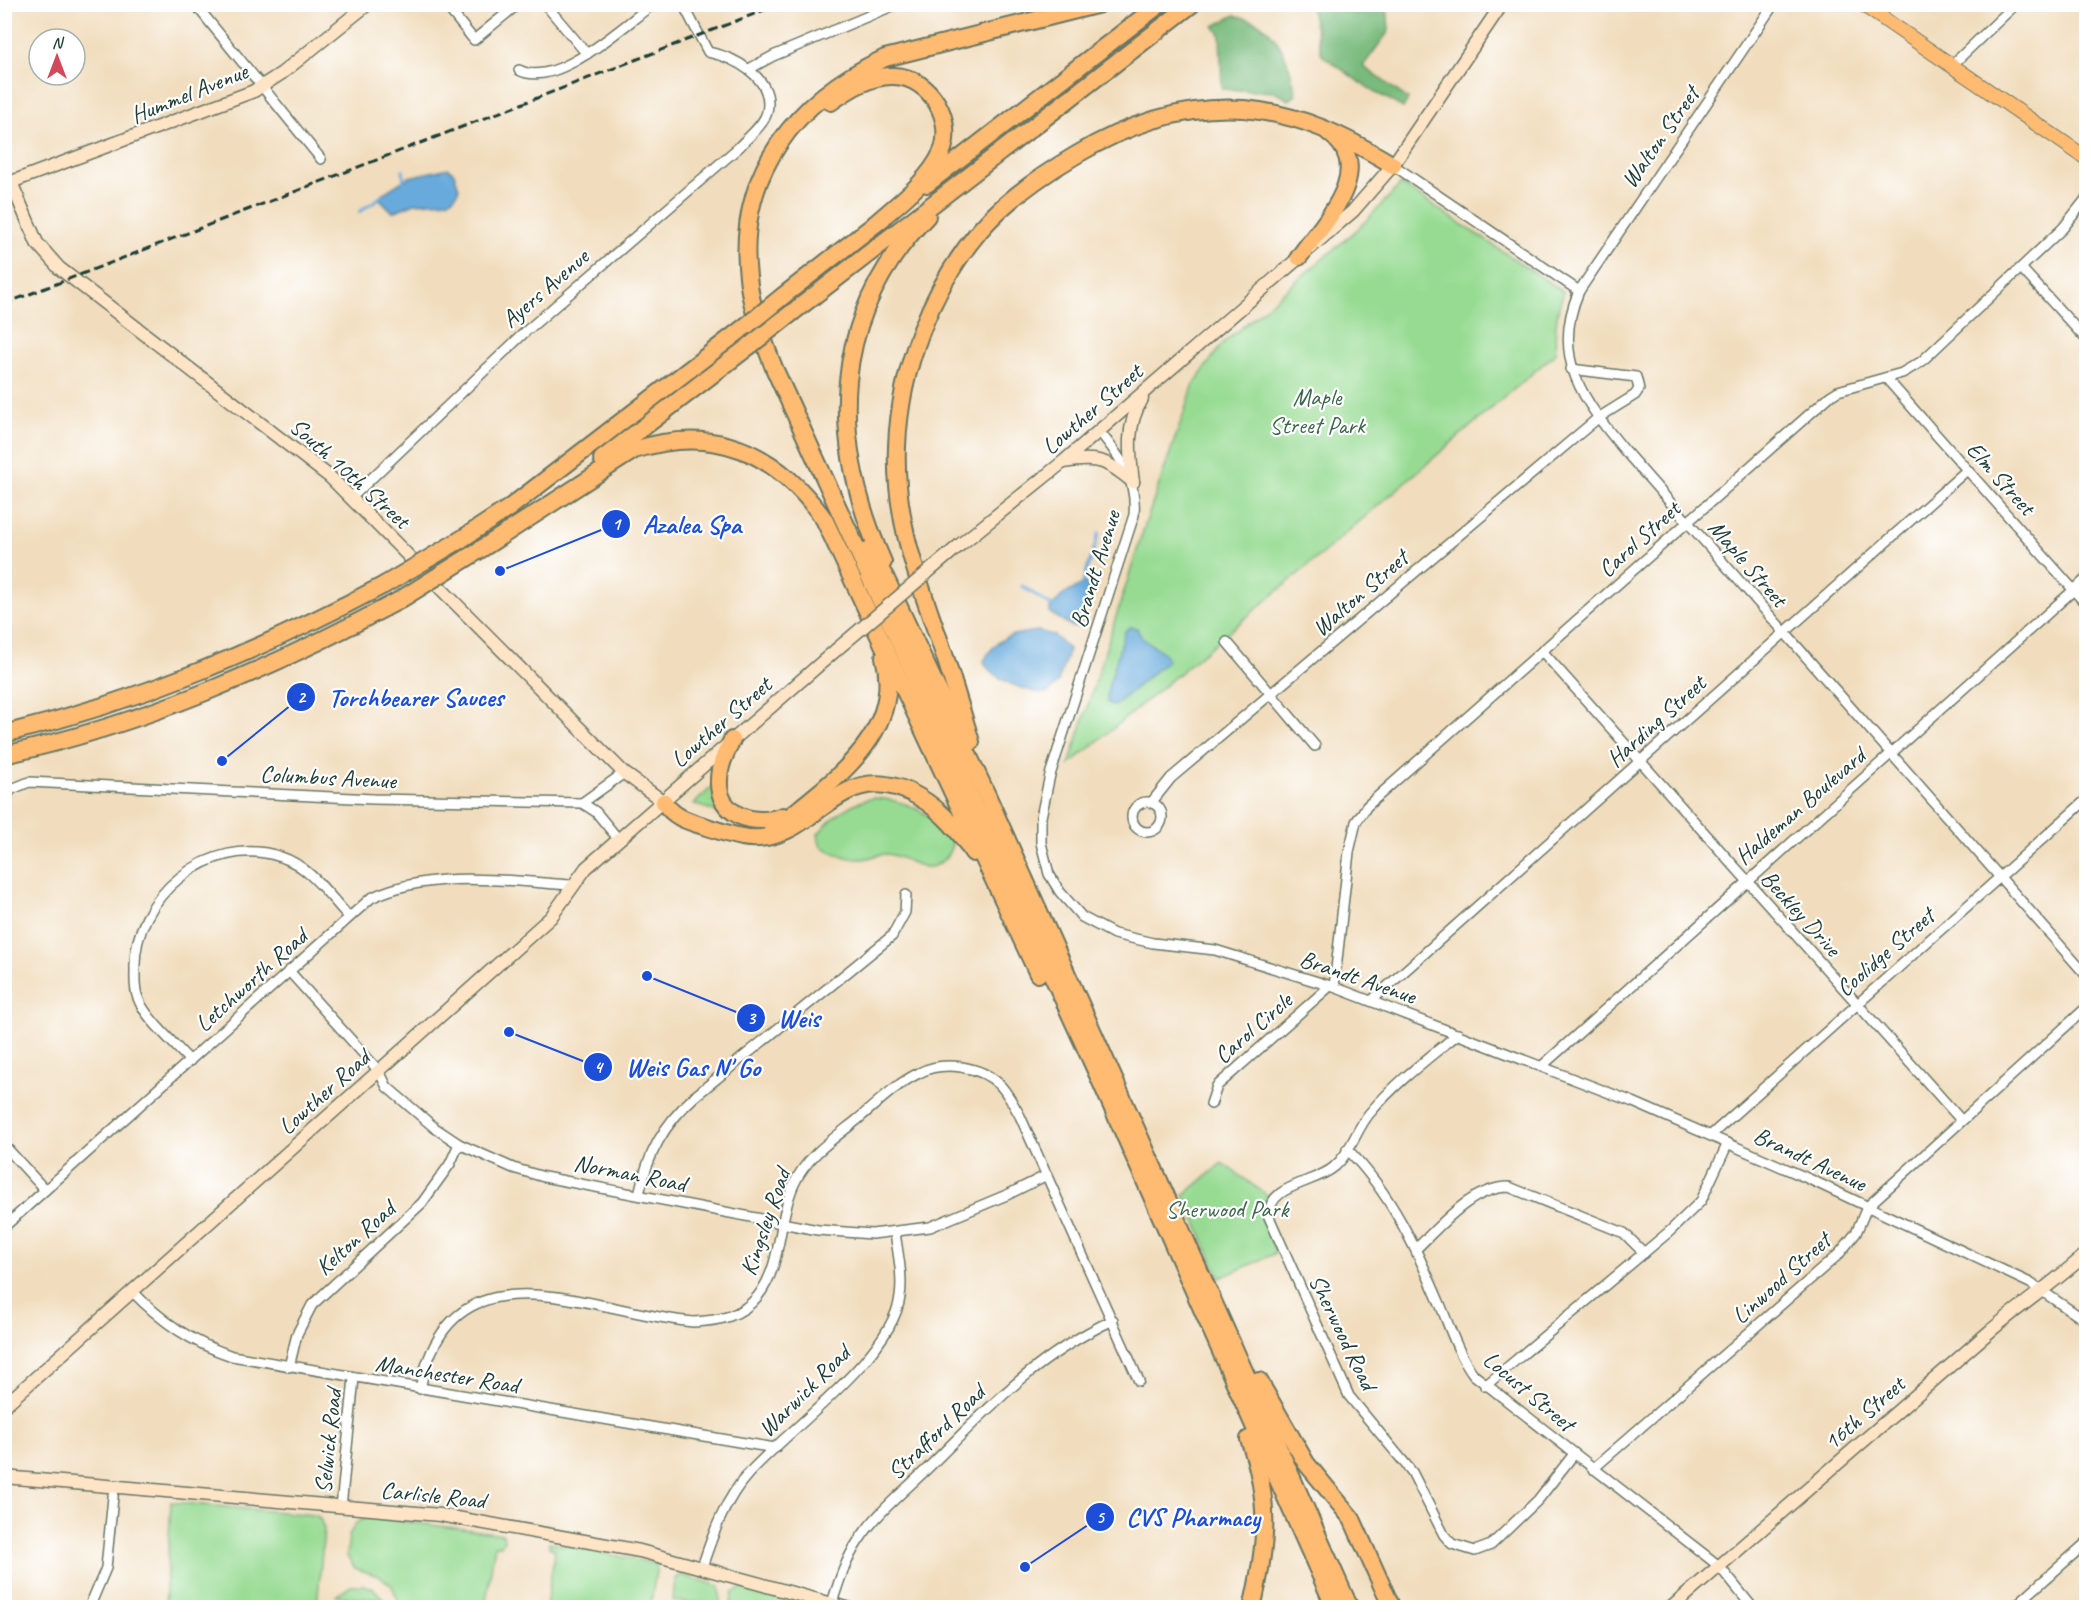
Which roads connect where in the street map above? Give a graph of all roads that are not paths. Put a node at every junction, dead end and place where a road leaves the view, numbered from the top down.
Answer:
1 (9, 4) edge
2 (195, 4) edge
3 (369, 4) edge
4 (445, 4) edge
5 (518, 4) edge
6 (545, 4) edge
7 (654, 4) edge
8 (683, 4) edge
9 (897, 4) edge
10 (1100, 4) edge
11 (1160, 4) edge
12 (1192, 4) edge
13 (1502, 4) edge
14 (1774, 4) edge
15 (1862, 4) edge
16 (2016, 4) edge
17 (4, 6) edge
18 (587, 54) junction
19 (1952, 66) junction
20 (749, 69) junction
21 (519, 70) dead end
22 (262, 87) junction
23 (1315, 123) junction
24 (2086, 158) edge
25 (321, 159) dead end
26 (982, 164) junction
27 (1393, 165) junction
28 (8, 183) edge
29 (2086, 199) edge
30 (875, 224) junction
31 (1299, 257) junction
32 (2022, 269) junction
33 (1579, 291) junction
34 (2086, 339) edge
35 (1571, 369) junction
36 (1886, 378) junction
37 (1149, 388) junction
38 (1598, 418) junction
39 (1099, 431) junction
40 (1063, 462) junction
41 (1967, 470) junction
42 (1132, 482) junction
43 (352, 497) junction
44 (1686, 523) junction
45 (494, 541) junction
46 (885, 577) junction
47 (2086, 579) edge
48 (2074, 590) junction
49 (2086, 604) edge
50 (874, 624) junction
51 (1783, 633) junction
52 (1227, 642) dead end
53 (1542, 651) junction
54 (1271, 693) junction
55 (4, 734) edge
56 (732, 740) junction
57 (1315, 746) dead end
58 (1890, 754) junction
59 (4, 755) edge
60 (1640, 761) junction
61 (624, 773) junction
62 (987, 795) junction
63 (4, 798) edge
64 (2086, 800) edge
65 (664, 802) junction
66 (582, 803) junction
67 (1151, 803) dead end
68 (795, 812) junction
69 (619, 840) junction
70 (1999, 877) junction
71 (1745, 881) junction
72 (572, 885) junction
73 (999, 894) junction
74 (906, 895) dead end
75 (349, 917) junction
76 (289, 971) junction
77 (2086, 975) edge
78 (1332, 987) junction
79 (1371, 1001) junction
80 (1856, 1003) junction
81 (2086, 1008) edge
82 (1458, 1034) junction
83 (190, 1061) junction
84 (1542, 1065) junction
85 (379, 1071) junction
86 (1210, 1104) dead end
87 (1961, 1120) junction
88 (1711, 1135) junction
89 (1728, 1143) junction
90 (459, 1144) junction
91 (4, 1145) edge
92 (1347, 1149) junction
93 (1047, 1175) junction
94 (45, 1190) junction
95 (639, 1194) junction
96 (1867, 1206) junction
97 (782, 1223) junction
98 (4, 1227) edge
99 (895, 1233) junction
100 (1416, 1249) junction
101 (1175, 1251) junction
102 (1644, 1252) junction
103 (2086, 1254) edge
104 (132, 1291) junction
105 (2043, 1292) junction
106 (1216, 1308) junction
107 (1109, 1321) junction
108 (2086, 1321) edge
109 (1225, 1364) junction
110 (290, 1367) junction
111 (354, 1378) junction
112 (1139, 1381) dead end
113 (1485, 1386) junction
114 (420, 1389) junction
115 (4, 1406) edge
116 (775, 1448) junction
117 (1574, 1454) junction
118 (1593, 1469) junction
119 (4, 1477) edge
120 (114, 1487) junction
121 (341, 1507) junction
122 (2086, 1543) edge
123 (1719, 1566) junction
124 (702, 1567) junction
125 (832, 1603) junction
126 (89, 1608) edge
127 (847, 1608) edge
128 (1252, 1608) edge
129 (1335, 1608) edge
130 (1350, 1608) edge
131 (1392, 1608) edge
132 (1671, 1608) edge
133 (1753, 1608) edge
134 (2013, 1608) edge

1 - 17 street
2 - 22 street
3 - 22 main road, Hummel Avenue
4 - 5 street
6 - 18 street
7 - 18 street
8 - 20 street
9 - 20 street
10 - 101 highway
11 - 30 highway
12 - 26 highway
13 - 27 main road, Lowther Street
14 - 33 street, Walton Street
15 - 19 main road
16 - 19 street
18 - 21 street
19 - 24 main road
20 - 43 street, Ayers Avenue
22 - 25 street
22 - 28 main road, Hummel Avenue
23 - 27 highway
23 - 31 highway
23 - 62 highway
26 - 45 highway, bridge
26 - 46 highway
27 - 31 main road, Lowther Street
27 - 33 street
28 - 43 main road, South 10th Street
29 - 32 street, Carol Street
30 - 46 highway
30 - 55 highway, bridge
31 - 37 main road, Lowther Street
32 - 34 street
32 - 36 street, Carol Street
33 - 35 street, Maple Street
35 - 38 street, Maple Street
35 - 38 street, Walton Street
36 - 41 street, Elm Street
36 - 44 street, Carol Street
37 - 39 main road, Lowther Street
37 - 42 main road
38 - 44 street, Maple Street
38 - 54 street, Walton Street
39 - 40 main road, Lowther Street
39 - 42 street, Brandt Avenue
40 - 42 main road
40 - 56 main road, Lowther Street, bridge
41 - 48 street, Elm Street
41 - 51 street, Harding Street
42 - 78 street, Brandt Avenue
43 - 61 main road, South 10th Street
44 - 51 street, Maple Street
44 - 53 street, Carol Street
45 - 50 highway
45 - 59 highway, bridge
46 - 62 highway
47 - 48 street, Haldeman Boulevard
48 - 49 street, Elm Street
48 - 58 street, Haldeman Boulevard
50 - 68 highway
50 - 73 highway
51 - 58 street, Maple Street
51 - 60 street, Harding Street
52 - 54 street
53 - 60 street, Beckley Drive
53 - 78 street, Carol Street
54 - 57 street
54 - 67 street, Walton Street
56 - 65 main road, Lowther Street
56 - 68 highway
58 - 70 street, Maple Street
58 - 71 street, Haldeman Boulevard
60 - 71 street, Beckley Drive
60 - 79 street, Harding Street
61 - 65 main road, South 10th Street
61 - 66 street
62 - 106 highway
63 - 66 street, Columbus Avenue
64 - 70 street, Coolidge Street
65 - 68 highway
65 - 69 main road, Lowther Road
65 - 73 highway
66 - 69 street
69 - 72 main road, Lowther Road
70 - 77 street, Maple Street
70 - 80 street, Coolidge Street
71 - 80 street, Beckley Drive
71 - 84 street, Haldeman Boulevard
72 - 75 street, Letchworth Road
72 - 85 main road, Lowther Road
73 - 101 highway
74 - 95 street
75 - 76 street, Letchworth Road
75 - 83 street
76 - 83 street, Letchworth Road
76 - 85 street, Norman Road
78 - 79 street, Brandt Avenue
78 - 86 street, Carol Circle
79 - 82 street, Brandt Avenue
80 - 87 street, Beckley Drive
80 - 88 street, Coolidge Street
81 - 87 street, Linwood Street
82 - 84 street, Brandt Avenue
82 - 92 street, Sherwood Road
83 - 94 street, Letchworth Road
84 - 88 street, Brandt Avenue
85 - 90 street, Norman Road
85 - 104 main road, Lowther Road
87 - 96 street, Linwood Street
88 - 89 street, Brandt Avenue
89 - 96 street, Brandt Avenue
89 - 102 street
90 - 95 street, Norman Road
90 - 110 street, Kelton Road
91 - 94 street
92 - 100 street, Locust Street
92 - 117 street, Sherwood Road
93 - 97 street, Kingsley Road
93 - 99 street, Norman Road
93 - 107 street, Kingsley Road
94 - 98 street, Letchworth Road
95 - 97 street, Norman Road
96 - 105 street, Brandt Avenue
96 - 118 street, Linwood Street
97 - 99 street, Norman Road
97 - 114 street, Kingsley Road
99 - 116 street, Warwick Road
100 - 102 street
100 - 113 street, Locust Street
101 - 109 highway
102 - 113 street
103 - 105 main road, 16th Street
104 - 110 street, Manchester Road
104 - 115 main road, Lowther Road
105 - 108 street, Brandt Avenue
105 - 123 main road, 16th Street
106 - 130 highway
106 - 131 highway
107 - 112 street, Kingsley Road
107 - 125 street, Strafford Road
109 - 128 highway
109 - 129 highway
110 - 111 street, Manchester Road
111 - 114 street, Manchester Road
111 - 121 street, Selwick Road
113 - 117 street, Locust Street
114 - 116 street, Manchester Road
116 - 124 street, Warwick Road
117 - 118 street, Locust Street
118 - 123 street, Locust Street
119 - 120 main road, Carlisle Road
120 - 121 main road, Carlisle Road
120 - 126 street
121 - 124 main road, Carlisle Road
122 - 134 street
123 - 132 main road, 16th Street
123 - 133 street, Locust Street
124 - 125 main road, Carlisle Road
125 - 127 main road, Carlisle Road

